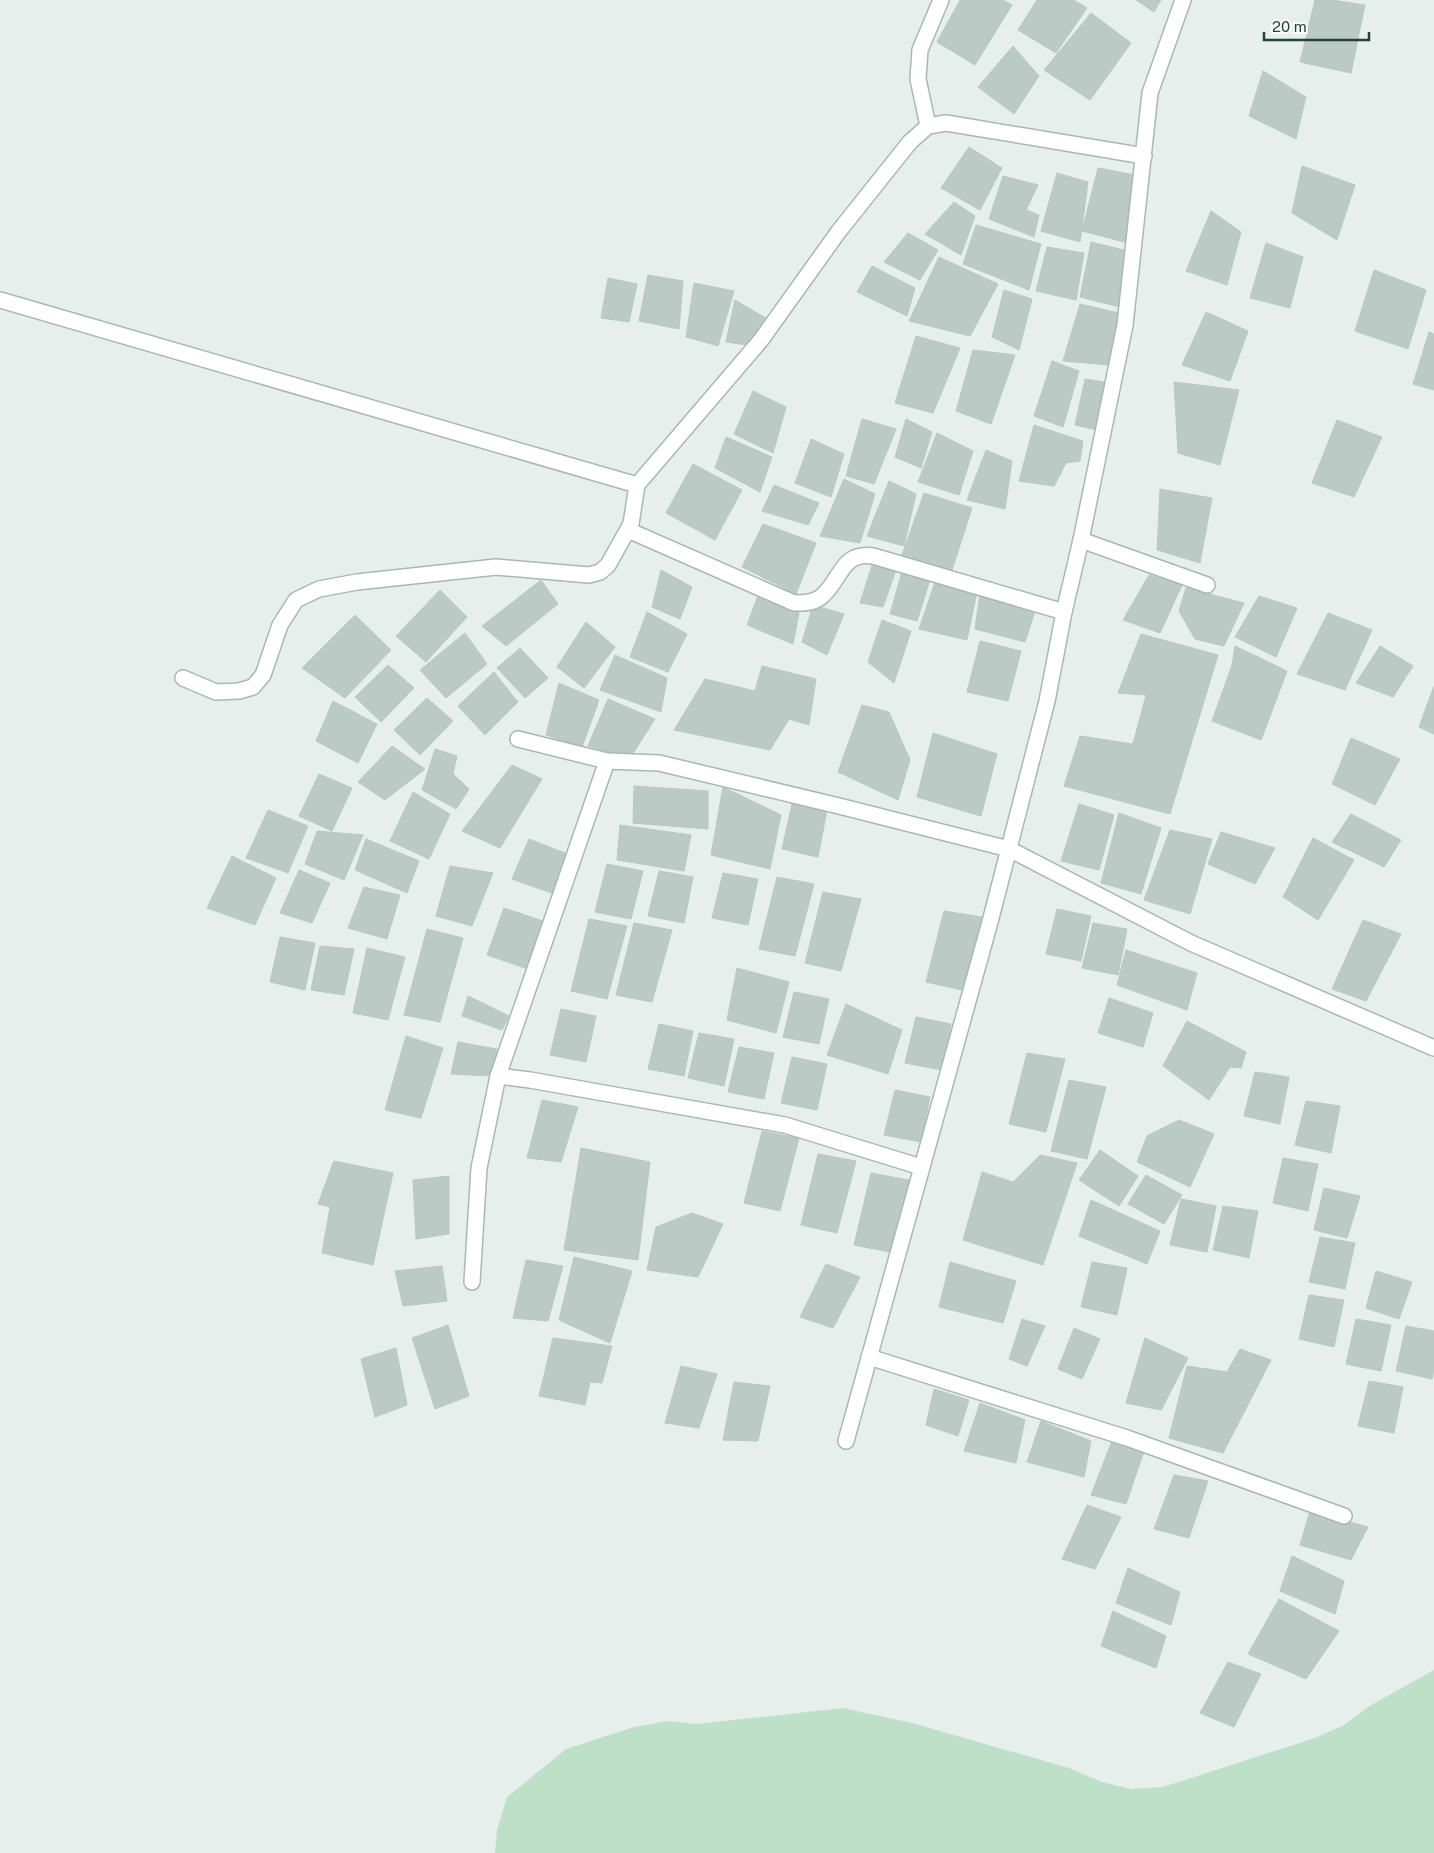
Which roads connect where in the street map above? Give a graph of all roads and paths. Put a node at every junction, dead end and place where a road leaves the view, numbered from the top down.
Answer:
1 (940, 0) edge
2 (1183, 0) edge
3 (928, 126) junction
4 (1144, 156) junction
5 (0, 300) edge
6 (637, 485) junction
7 (628, 530) junction
8 (1081, 540) junction
9 (1207, 585) dead end
10 (1064, 612) junction
11 (183, 678) dead end
12 (518, 739) dead end
13 (606, 761) junction
14 (1009, 849) junction
15 (1434, 1048) edge
16 (498, 1076) junction
17 (921, 1167) junction
18 (472, 1282) dead end
19 (869, 1357) junction
20 (846, 1441) dead end
21 (1344, 1516) dead end

1 - 3 street
2 - 4 street
3 - 4 street
3 - 6 street
4 - 8 street
5 - 6 street
6 - 7 street
7 - 10 street
7 - 11 street
8 - 9 street
8 - 10 street
10 - 14 street
12 - 13 street
13 - 14 street
13 - 16 street
14 - 15 street
14 - 17 street
16 - 17 street
16 - 18 street
17 - 19 street
19 - 20 street
19 - 21 street

